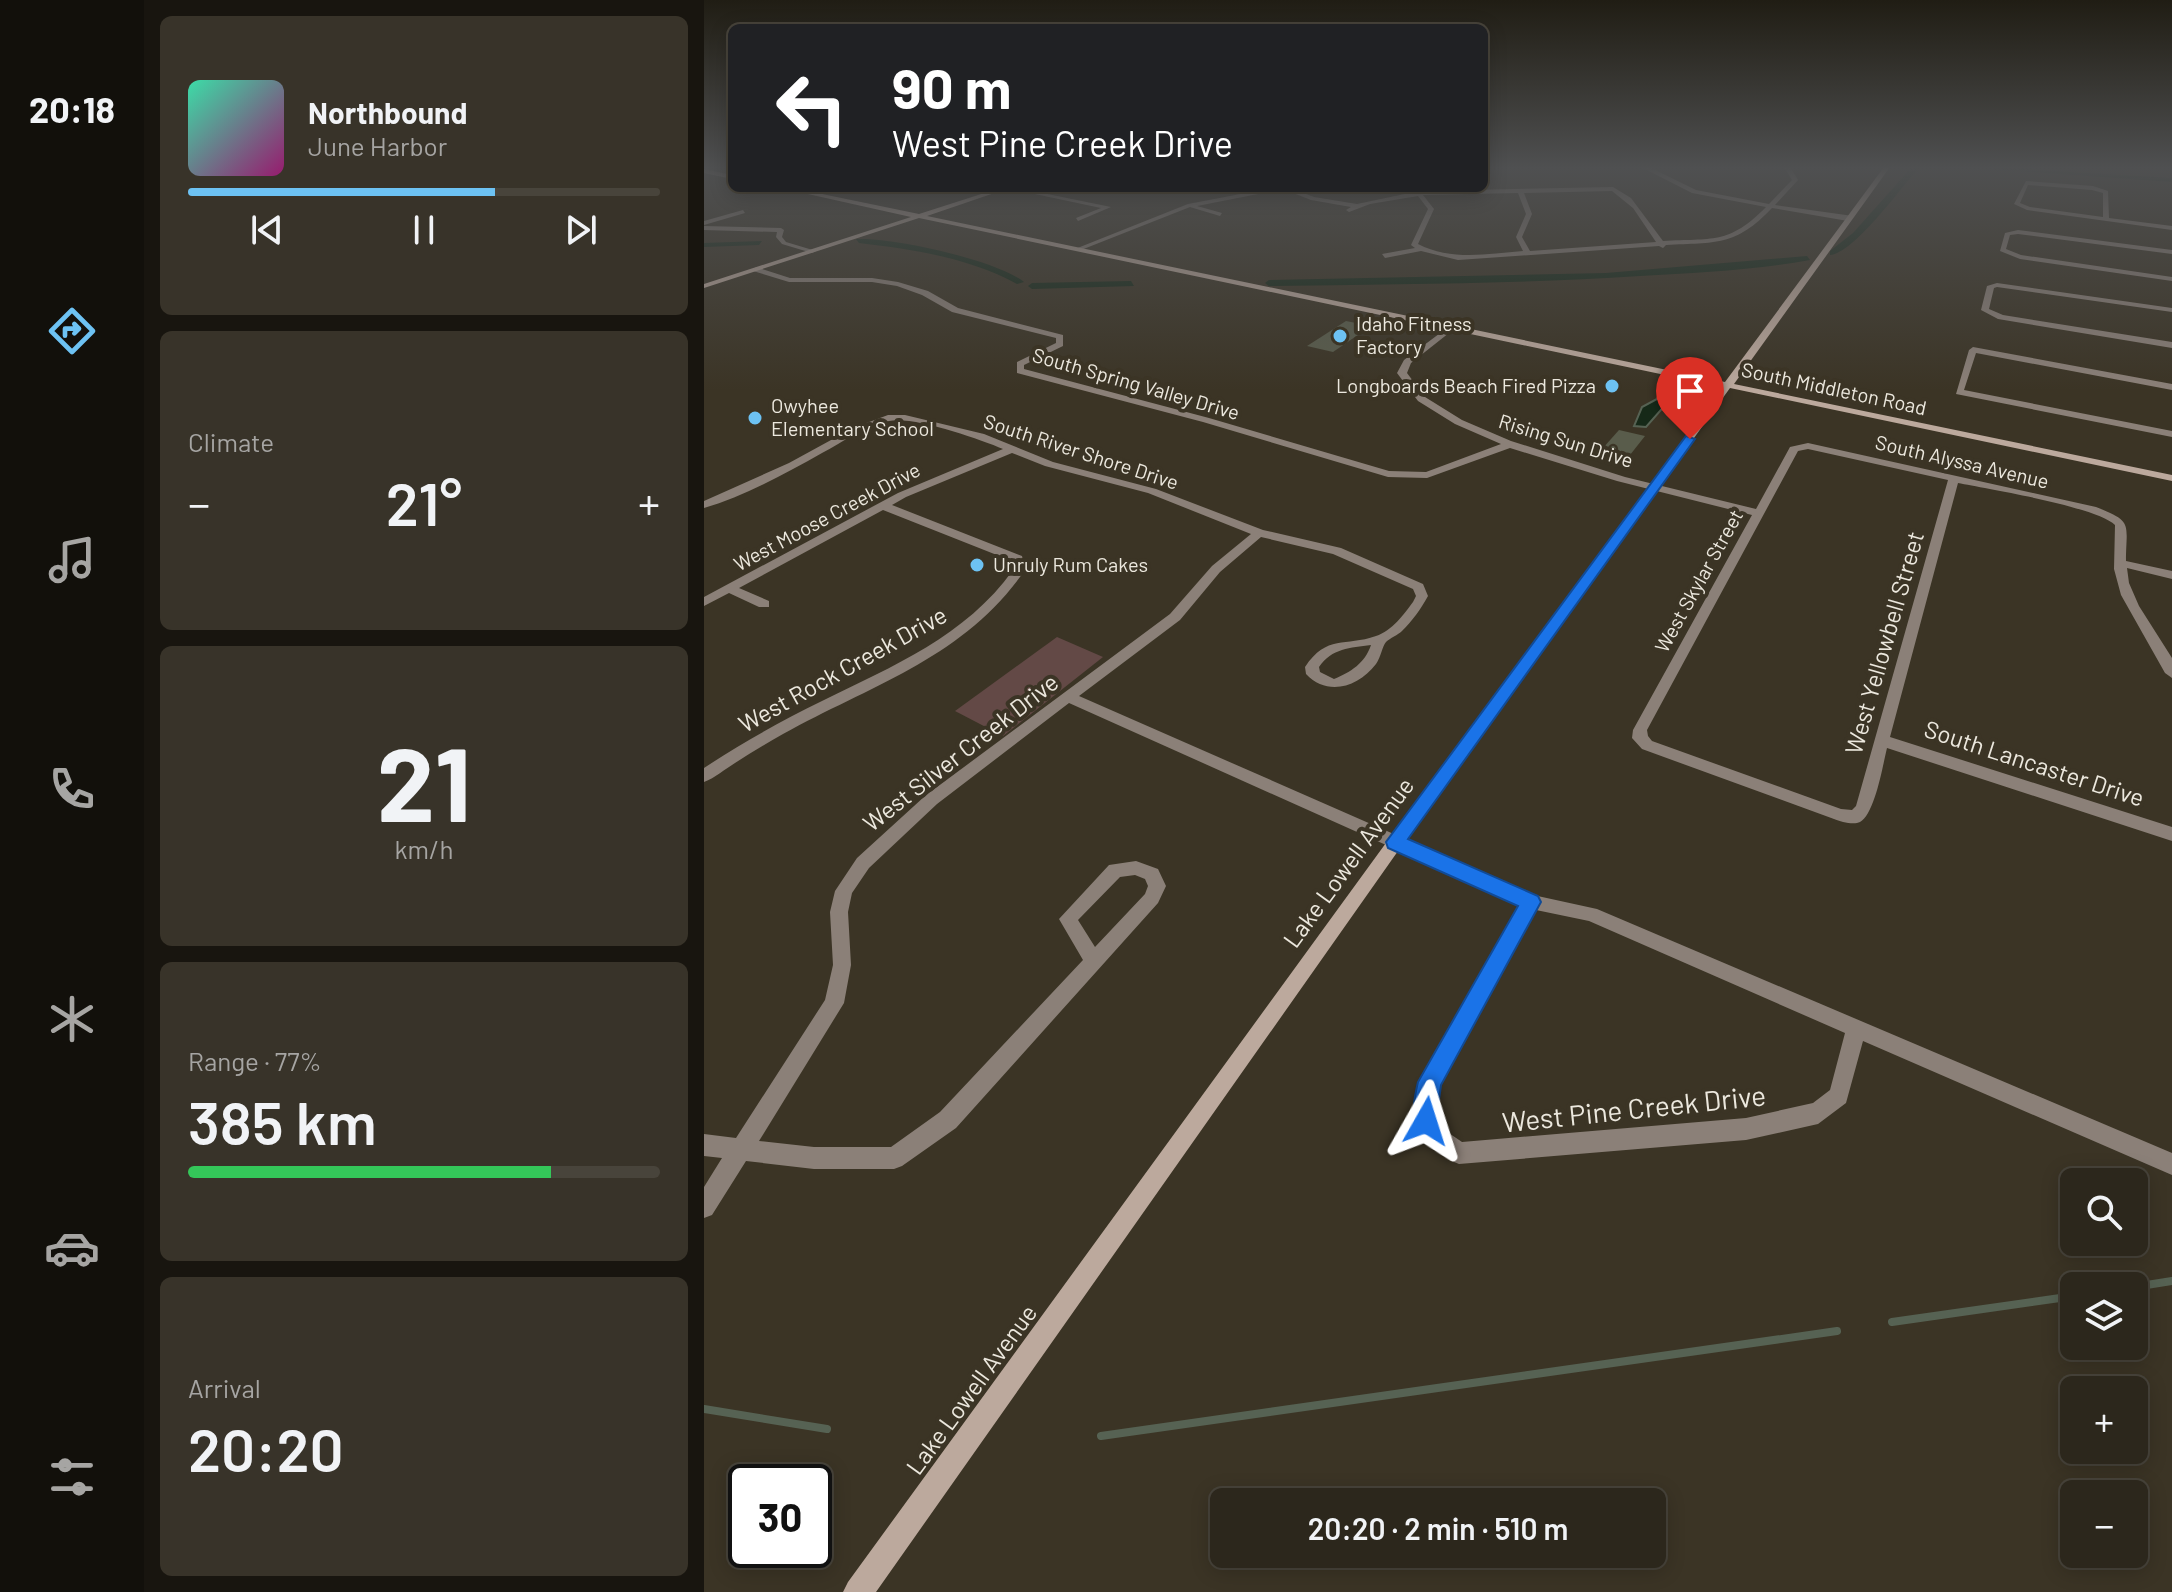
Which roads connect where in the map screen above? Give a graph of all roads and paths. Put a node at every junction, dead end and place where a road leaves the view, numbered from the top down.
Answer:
1 (783, 241) edge
2 (842, 241) edge
3 (1042, 241) edge
4 (1098, 241) edge
5 (1415, 241) edge
6 (1521, 241) edge
7 (1658, 241) edge
8 (1706, 241) edge
9 (1832, 241) edge
10 (2005, 241) edge
11 (2087, 241) edge
12 (1663, 246) junction
13 (1079, 249) junction
14 (1422, 249) junction
15 (812, 251) junction
16 (2172, 252) edge
17 (1528, 254) junction
18 (1385, 256) dead end
19 (756, 269) junction
20 (2172, 279) edge
21 (704, 286) edge
22 (2172, 310) edge
23 (1451, 327) junction
24 (1076, 338) dead end
25 (1061, 340) junction
26 (2172, 345) edge
27 (1020, 367) junction
28 (1004, 369) dead end
29 (1728, 385) junction
30 (2172, 387) edge
31 (2172, 434) edge
32 (1509, 445) junction
33 (1799, 446) joint
34 (1012, 449) junction
35 (2172, 478) edge
36 (1954, 479) junction
37 (1655, 486) junction
38 (704, 505) edge
39 (882, 505) junction
40 (1759, 513) junction
41 (1259, 533) junction
42 (2121, 563) junction
43 (2172, 575) edge
44 (730, 589) junction
45 (704, 602) edge
46 (764, 604) dead end
47 (1379, 640) junction
48 (2172, 673) edge
49 (1070, 698) junction
50 (1881, 740) junction
51 (704, 776) edge
52 (1856, 817) joint
53 (2172, 834) edge
54 (1395, 842) junction
55 (1531, 902) junction
56 (1093, 960) junction
57 (1856, 1028) junction
58 (704, 1145) edge
59 (740, 1151) junction
60 (2172, 1164) edge
61 (704, 1207) edge
62 (858, 1592) edge

1 - 15 street
2 - 15 main road
3 - 13 main road, South Middleton Road
4 - 13 street
5 - 14 street
6 - 17 street
7 - 12 street
8 - 12 street
9 - 29 main road, Lake Lowell Avenue
10 - 20 street
11 - 16 street
12 - 17 street
13 - 23 main road, South Middleton Road
14 - 17 street
14 - 18 street
15 - 19 main road
19 - 21 main road
19 - 25 street, South Spring Valley Drive
22 - 26 street
23 - 29 main road, South Middleton Road
23 - 32 street, Rising Sun Drive
24 - 25 street
25 - 27 street, South Spring Valley Drive
27 - 28 street
27 - 32 street, South Spring Valley Drive
29 - 35 main road, South Middleton Road
29 - 37 main road, Lake Lowell Avenue
30 - 31 street
32 - 37 street, Rising Sun Drive
33 - 36 street, South Alyssa Avenue
33 - 40 street, West Skylar Street
34 - 38 street, South River Shore Drive
34 - 39 street, West Moose Creek Drive
34 - 41 street, South River Shore Drive
36 - 42 street, South Alyssa Avenue
36 - 50 street, West Yellowbell Street
37 - 40 street, Rising Sun Drive
37 - 54 main road, Lake Lowell Avenue
39 - 44 street, West Moose Creek Drive
39 - 51 street, West Rock Creek Drive
40 - 52 street, West Skylar Street
41 - 47 street, South River Shore Drive
41 - 49 street, West Silver Creek Drive
42 - 43 street
42 - 48 street
44 - 45 street, West Moose Creek Drive
44 - 46 street
47 - 47 street
49 - 54 street
49 - 59 street, West Silver Creek Drive
50 - 52 street, West Yellowbell Street
50 - 53 street, South Lancaster Drive
54 - 55 street
54 - 62 main road, Lake Lowell Avenue
55 - 57 street
55 - 57 street, West Pine Creek Drive
56 - 56 street
56 - 59 street
57 - 60 street
58 - 59 street
59 - 61 street, West Silver Creek Drive

